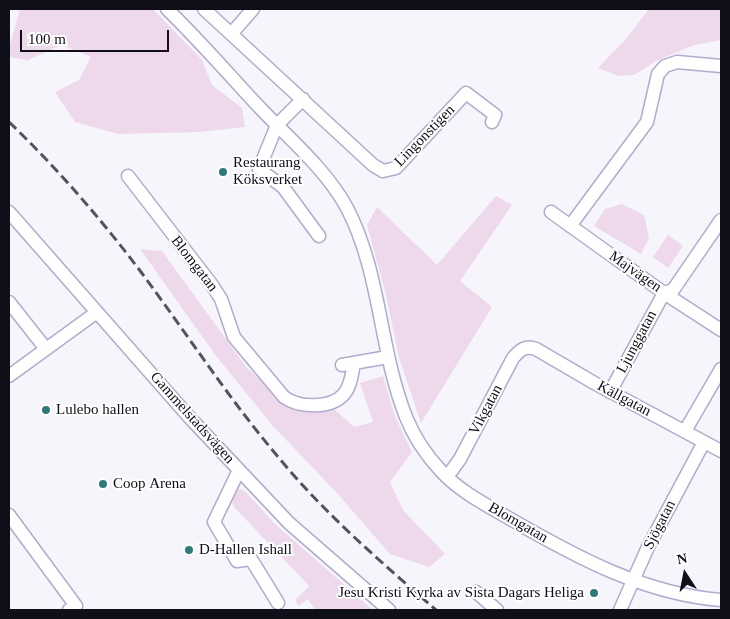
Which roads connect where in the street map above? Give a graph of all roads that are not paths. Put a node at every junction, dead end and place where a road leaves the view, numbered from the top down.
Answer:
1 (167, 9) edge
2 (204, 9) edge
3 (253, 9) edge
4 (232, 33) junction
5 (721, 66) edge
6 (302, 95) junction
7 (492, 122) dead end
8 (277, 126) junction
9 (128, 176) dead end
10 (9, 212) edge
11 (551, 212) dead end
12 (721, 220) edge
13 (570, 226) junction
14 (319, 236) dead end
15 (664, 293) junction
16 (9, 302) edge
17 (97, 312) junction
18 (721, 330) edge
19 (528, 347) joint
20 (46, 349) junction
21 (388, 357) junction
22 (721, 369) edge
23 (9, 376) edge
24 (610, 392) junction
25 (685, 431) junction
26 (704, 442) junction
27 (721, 451) edge
28 (239, 470) junction
29 (447, 477) junction
30 (9, 515) edge
31 (632, 581) junction
32 (476, 592) dead end
33 (721, 600) edge
34 (278, 603) dead end
35 (69, 610) edge
36 (389, 610) edge
37 (497, 610) edge
38 (620, 610) edge

1 - 8 street, Blomgatan
2 - 4 street, Lingonstigen
3 - 4 street
4 - 6 street, Lingonstigen
5 - 13 street
6 - 7 street, Lingonstigen
6 - 8 street
8 - 14 street
8 - 21 street, Blomgatan
9 - 21 street, Blomgatan
10 - 17 street, Gammelstadsvägen
11 - 13 street, Majvägen
12 - 15 street, Ljunggatan
13 - 15 street, Majvägen
15 - 18 street, Majvägen
15 - 24 street, Ljunggatan
16 - 20 street
17 - 20 street
17 - 28 street, Gammelstadsvägen
19 - 24 street, Källgatan
19 - 29 street, Vikgatan
20 - 23 street
21 - 29 street, Blomgatan
22 - 25 street
24 - 25 street, Källgatan
25 - 26 street, Källgatan
26 - 27 street, Källgatan
26 - 31 street, Sjögatan
28 - 34 street
28 - 36 street, Gammelstadsvägen
29 - 31 street, Blomgatan
30 - 35 street
31 - 33 street, Blomgatan
31 - 38 street, Sjögatan
32 - 37 street

